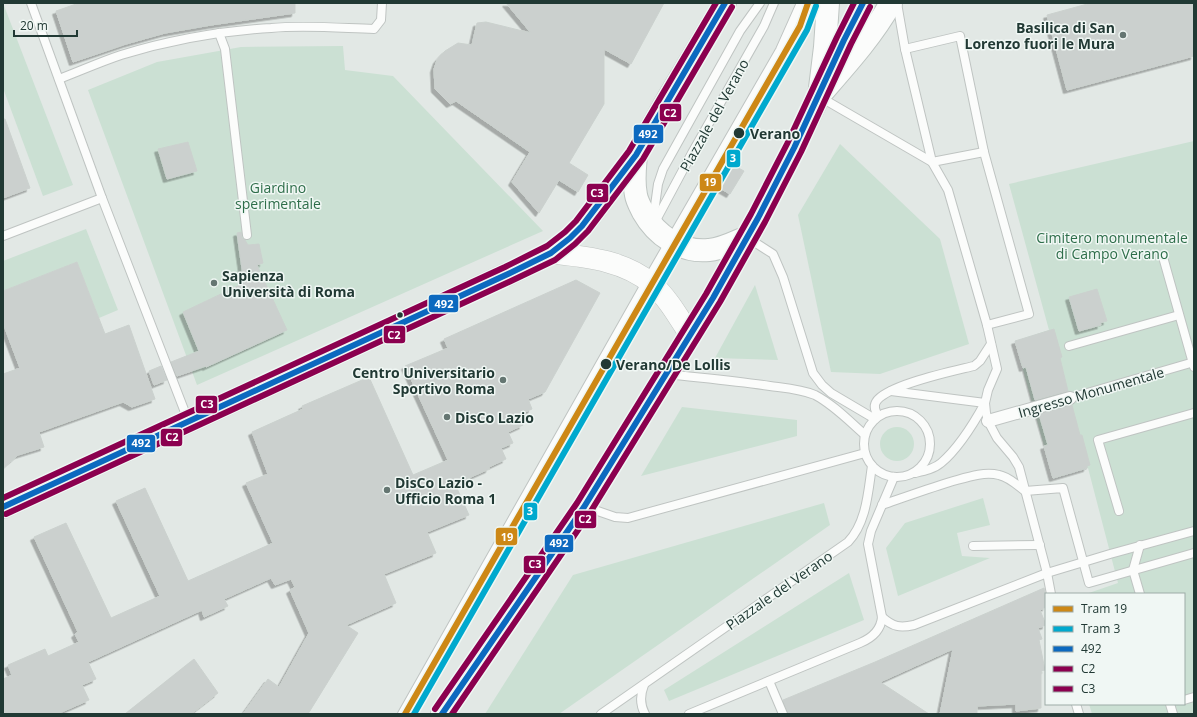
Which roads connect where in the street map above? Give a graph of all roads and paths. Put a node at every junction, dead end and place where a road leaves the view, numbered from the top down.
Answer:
1 (31, 3) edge
2 (382, 3) edge
3 (725, 3) edge
4 (760, 3) edge
5 (774, 3) edge
6 (801, 3) edge
7 (828, 3) edge
8 (863, 3) edge
9 (891, 3) edge
10 (897, 3) edge
11 (219, 33) junction
12 (905, 49) junction
13 (59, 79) junction
14 (818, 96) junction
15 (984, 152) junction
16 (636, 155) junction
17 (932, 162) junction
18 (102, 198) junction
19 (653, 226) junction
20 (247, 235) dead end
21 (3, 236) edge
22 (747, 237) junction
23 (670, 240) junction
24 (551, 253) junction
25 (1163, 257) dead end
26 (647, 281) junction
27 (1179, 316) junction
28 (987, 325) junction
29 (690, 336) junction
30 (991, 344) junction
31 (1069, 346) dead end
32 (1194, 364) edge
33 (667, 374) junction
34 (890, 391) junction
35 (1070, 398) joint
36 (985, 403) junction
37 (1194, 413) edge
38 (876, 418) junction
39 (189, 421) junction
40 (988, 421) junction
41 (865, 435) junction
42 (865, 453) junction
43 (872, 466) junction
44 (912, 473) junction
45 (894, 477) junction
46 (1025, 492) junction
47 (882, 505) junction
48 (584, 506) junction
49 (3, 507) edge
50 (1119, 511) dead end
51 (1194, 530) edge
52 (1040, 545) junction
53 (1140, 545) junction
54 (973, 546) dead end
55 (1194, 553) edge
56 (1082, 562) junction
57 (1133, 570) junction
58 (1047, 573) junction
59 (1051, 593) edge
60 (1140, 593) edge
61 (882, 617) junction
62 (769, 681) junction
63 (644, 685) junction
64 (402, 714) edge
65 (442, 714) edge
66 (602, 714) edge
67 (645, 714) edge
68 (689, 714) edge
69 (783, 714) edge

1 - 13 lane
2 - 11 lane
3 - 16 main road
4 - 19 lane, Piazzale del Verano
5 - 19 lane, Piazzale del Verano
6 - 23 lane, Piazzale del Verano
7 - 14 main road
8 - 14 lane
9 - 14 main road
10 - 12 lane
11 - 13 lane
11 - 20 lane
12 - 15 lane
12 - 17 lane
13 - 18 lane
14 - 17 lane
14 - 22 main road
15 - 17 lane
15 - 28 lane
16 - 19 main road
16 - 24 main road
17 - 28 lane
18 - 21 lane
18 - 39 lane
19 - 23 main road
22 - 23 main road
22 - 29 main road
22 - 38 lane
23 - 26 lane, Piazzale del Verano
24 - 26 street
24 - 39 main road
25 - 27 lane
26 - 29 street
26 - 64 lane, Piazzale del Verano
27 - 31 lane
27 - 32 lane
28 - 30 lane
29 - 33 main road
30 - 34 lane
30 - 36 lane
32 - 35 lane, Ingresso Monumentale
33 - 41 lane
33 - 48 main road
34 - 36 lane
34 - 38 lane
35 - 40 street, Ingresso Monumentale
36 - 40 lane
36 - 44 lane
37 - 50 lane
38 - 41 lane
38 - 44 lane
39 - 49 main road
40 - 46 lane
41 - 42 lane
42 - 43 lane
42 - 48 lane
43 - 45 lane
43 - 63 lane, Piazzale del Verano
44 - 45 lane
45 - 47 lane
46 - 47 lane
46 - 52 lane
46 - 56 lane
47 - 61 lane
48 - 65 main road
51 - 53 lane
52 - 54 lane
52 - 58 lane
53 - 56 lane
53 - 57 lane
55 - 57 lane
56 - 57 lane
56 - 58 lane
57 - 60 lane
58 - 59 lane
58 - 61 lane
61 - 62 lane
62 - 68 lane
62 - 69 lane
63 - 66 lane, Piazzale del Verano
63 - 67 lane

